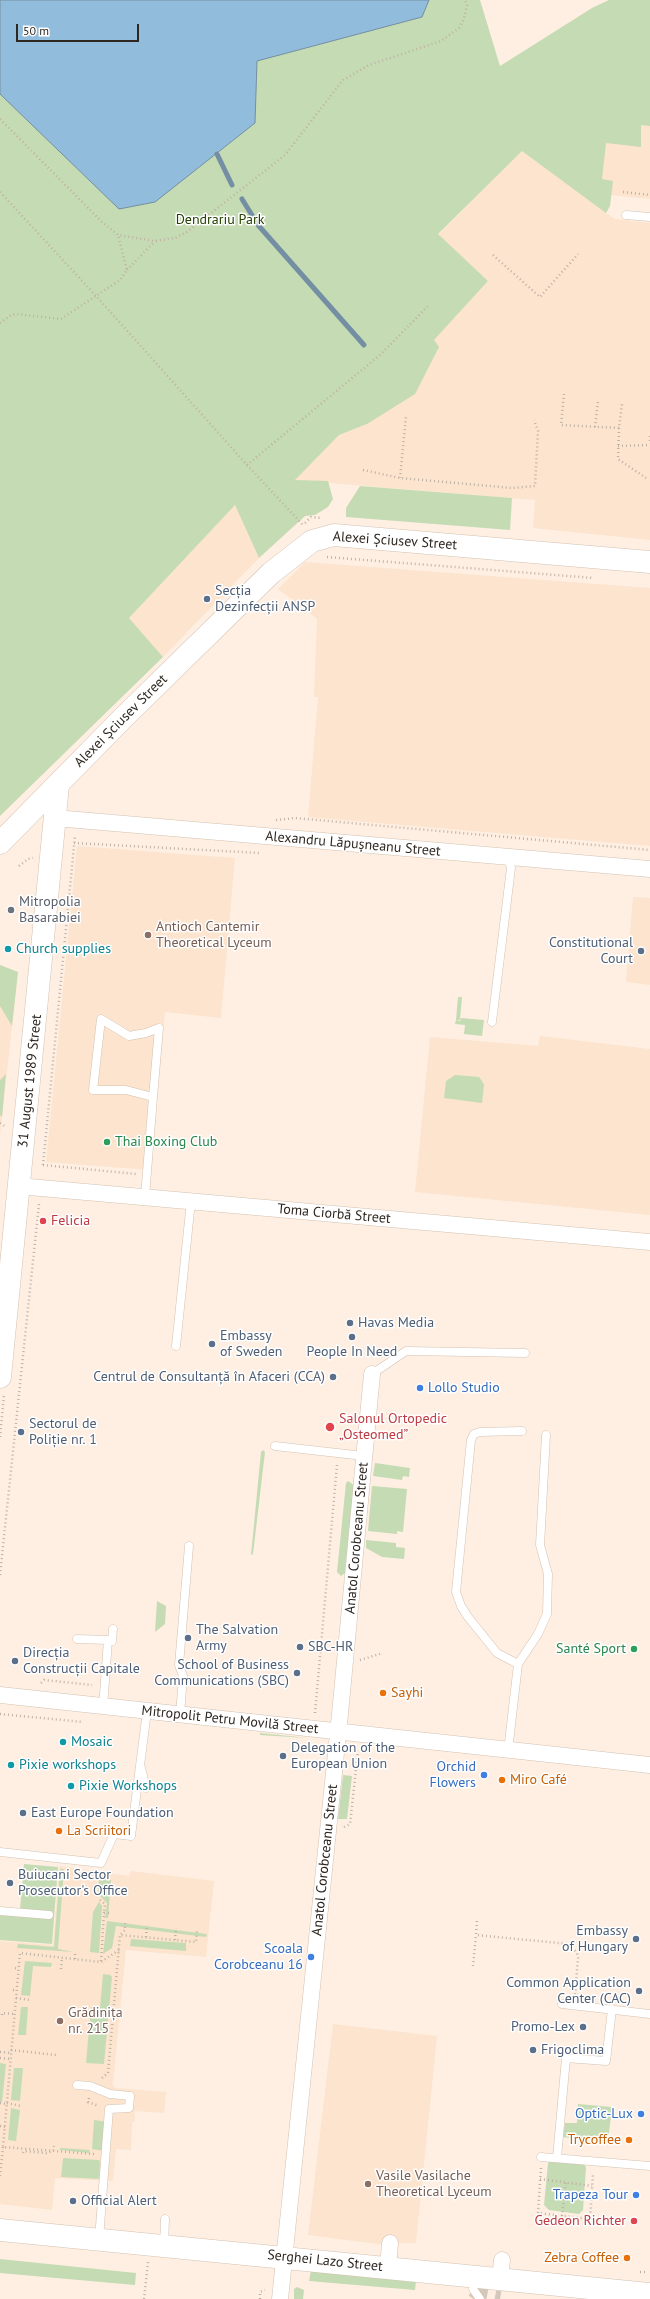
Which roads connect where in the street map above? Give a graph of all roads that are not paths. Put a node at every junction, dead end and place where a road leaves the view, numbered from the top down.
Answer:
1 (626, 215) dead end
2 (650, 217) edge
3 (650, 562) edge
4 (58, 785) junction
5 (56, 818) junction
6 (0, 843) edge
7 (508, 857) junction
8 (650, 869) edge
9 (492, 1022) dead end
10 (153, 1097) junction
11 (18, 1186) junction
12 (145, 1197) junction
13 (191, 1201) junction
14 (650, 1242) edge
15 (176, 1346) dead end
16 (525, 1353) dead end
17 (372, 1374) joint
18 (0, 1377) edge
19 (522, 1431) dead end
20 (546, 1435) dead end
21 (275, 1446) dead end
22 (364, 1456) junction
23 (189, 1546) dead end
24 (113, 1629) dead end
25 (77, 1639) dead end
26 (108, 1640) junction
27 (518, 1664) junction
28 (0, 1695) edge
29 (104, 1706) junction
30 (147, 1712) junction
31 (180, 1715) junction
32 (338, 1731) junction
33 (508, 1751) junction
34 (140, 1764) junction
35 (650, 1765) edge
36 (146, 1788) dead end
37 (0, 1852) edge
38 (0, 1911) edge
39 (50, 1915) dead end
40 (562, 2004) dead end
41 (612, 2009) junction
42 (650, 2014) edge
43 (76, 2084) dead end
44 (541, 2157) road end
45 (557, 2158) junction
46 (650, 2166) edge
47 (165, 2219) dead end
48 (0, 2230) edge
49 (99, 2240) junction
50 (390, 2243) dead end
51 (156, 2252) junction
52 (284, 2257) junction
53 (388, 2268) junction
54 (468, 2284) edge
55 (650, 2294) edge
56 (280, 2299) edge

1 - 2 lane
3 - 4 main road, Alexei Șciusev Street
4 - 5 main road, 31 August 1989 Street
4 - 6 main road, Alexei Șciusev Street
5 - 7 street, Alexandru Lăpușneanu Street
5 - 11 main road, 31 August 1989 Street
7 - 8 street, Alexandru Lăpușneanu Street
7 - 9 lane
10 - 10 lane
10 - 12 lane
11 - 12 street, Toma Ciorbă Street
11 - 18 main road, 31 August 1989 Street
12 - 13 street, Toma Ciorbă Street
13 - 14 street, Toma Ciorbă Street
13 - 15 lane
16 - 17 lane
17 - 22 street, Anatol Corobceanu Street
19 - 27 lane
20 - 27 lane
21 - 22 lane
22 - 32 street, Anatol Corobceanu Street
23 - 31 lane
24 - 26 lane
25 - 26 lane
26 - 29 lane
27 - 33 lane
28 - 29 street, Mitropolit Petru Movilă Street
29 - 30 street, Mitropolit Petru Movilă Street
30 - 31 street, Mitropolit Petru Movilă Street
30 - 34 lane
31 - 32 street, Mitropolit Petru Movilă Street
32 - 33 street, Mitropolit Petru Movilă Street
32 - 52 street, Anatol Corobceanu Street
33 - 35 street, Mitropolit Petru Movilă Street
34 - 36 lane
34 - 37 lane
38 - 39 lane
40 - 41 lane
41 - 42 lane
41 - 45 lane
43 - 49 lane
44 - 45 lane
45 - 46 lane
47 - 51 lane
48 - 49 main road, Serghei Lazo Street
49 - 51 main road, Serghei Lazo Street
50 - 53 street
51 - 52 main road, Serghei Lazo Street
52 - 53 main road, Serghei Lazo Street
52 - 56 street, Anatol Corobceanu Street
53 - 54 main road, Serghei Lazo Street
54 - 55 main road, Serghei Lazo Street

